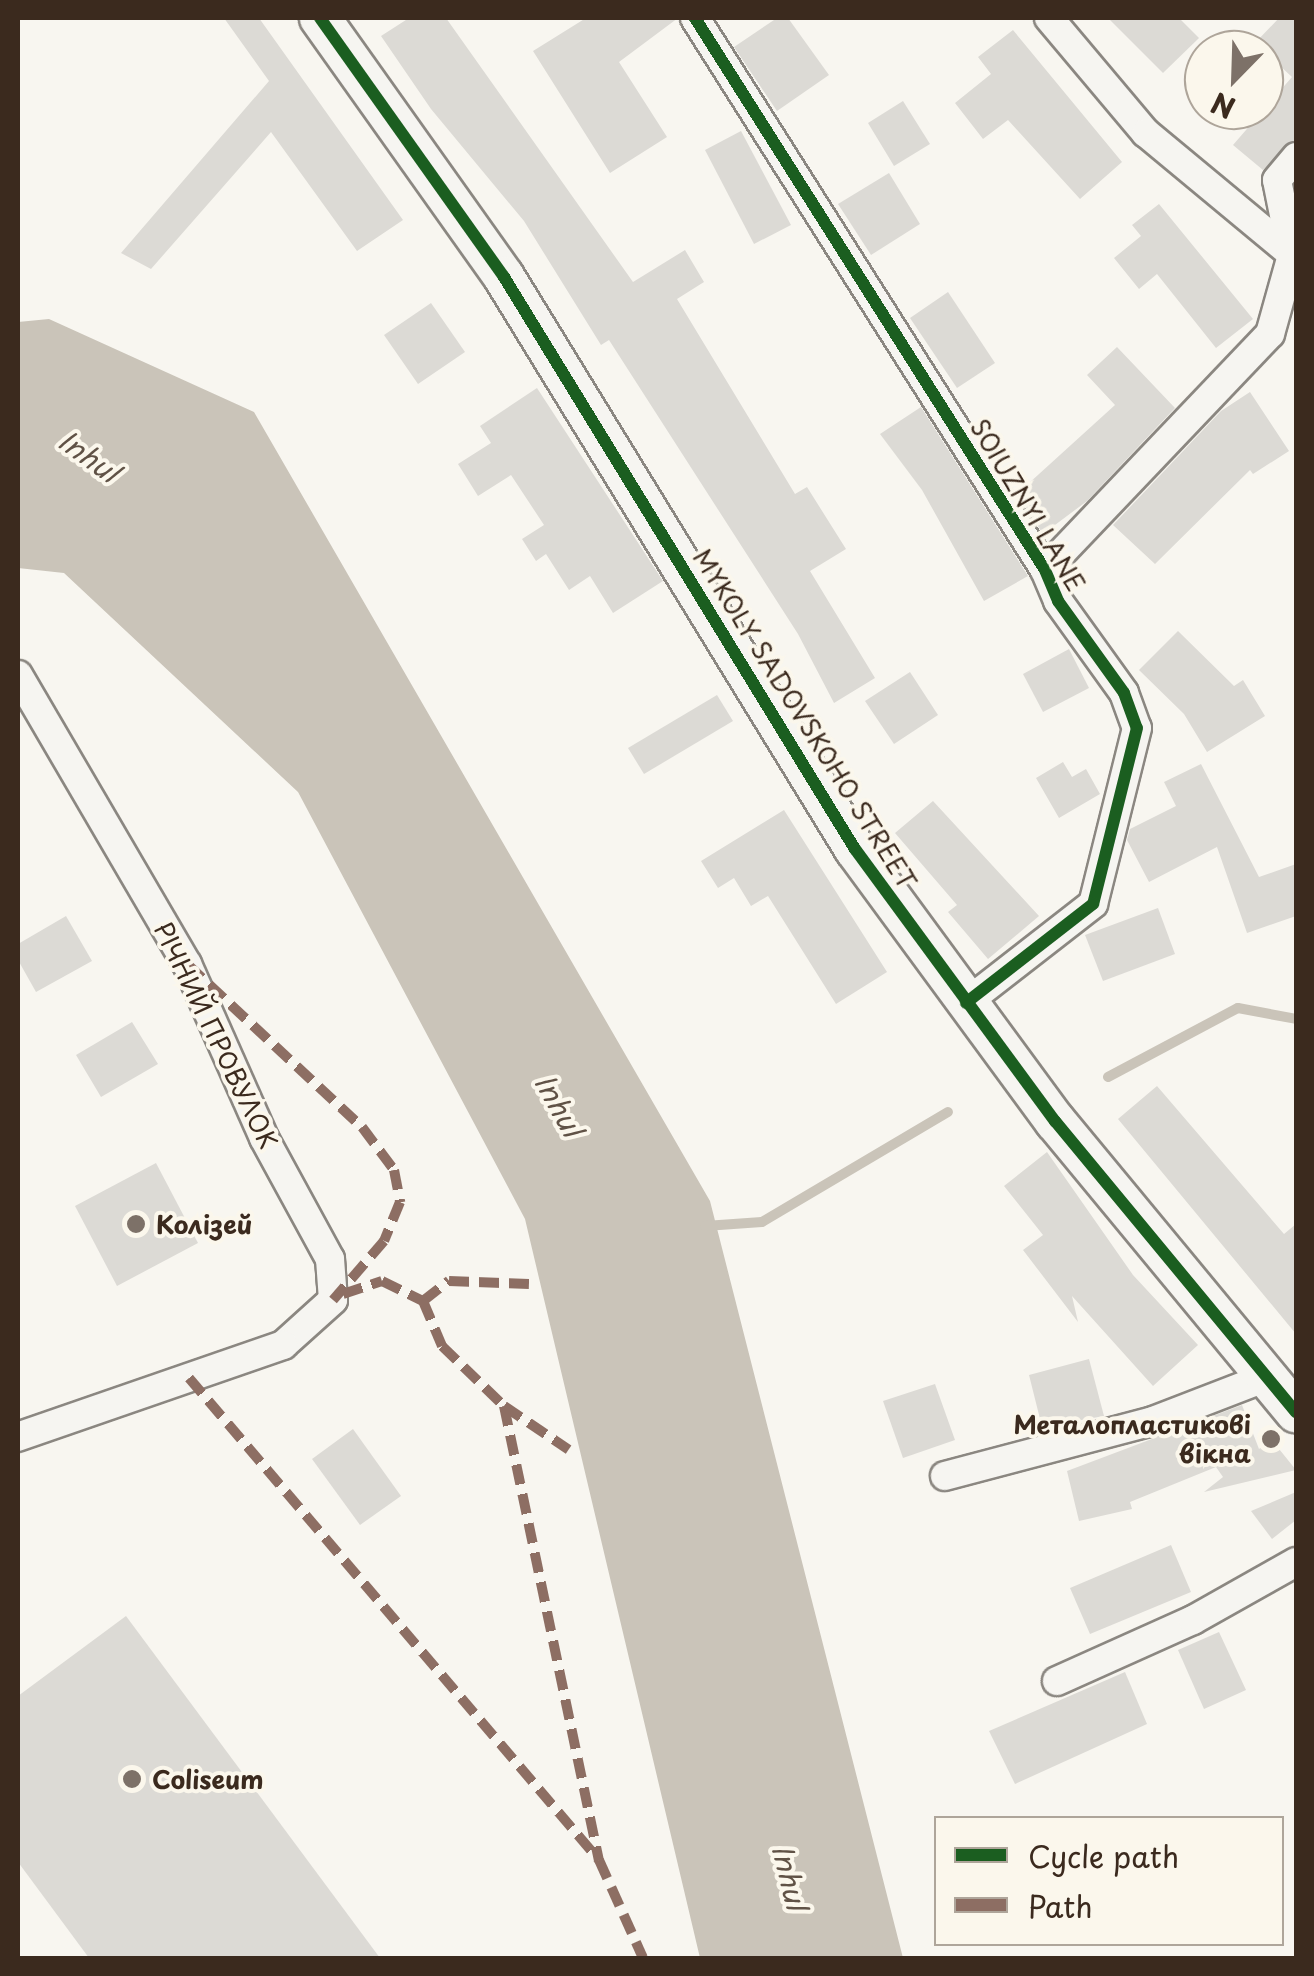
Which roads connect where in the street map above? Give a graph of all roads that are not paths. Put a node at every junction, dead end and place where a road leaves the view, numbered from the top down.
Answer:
1 (320, 18) edge
2 (695, 18) edge
3 (1050, 18) edge
4 (1296, 157) edge
5 (1294, 256) edge
6 (1046, 570) junction
7 (18, 675) edge
8 (966, 1002) junction
9 (1267, 1377) junction
10 (1296, 1412) edge
11 (18, 1437) edge
12 (945, 1476) dead end
13 (1296, 1562) edge
14 (1057, 1682) dead end

1 - 8 street, MYKOLY SADOVSKOHO STREET
2 - 6 street, SOIUZNYI LANE
3 - 5 street
4 - 5 street
5 - 6 street
6 - 8 street, SOIUZNYI LANE
7 - 11 street, РІЧНИЙ ПРОВУЛОК
8 - 9 street, MYKOLY SADOVSKOHO STREET
9 - 10 street, MYKOLY SADOVSKOHO STREET
9 - 12 street
13 - 14 street

